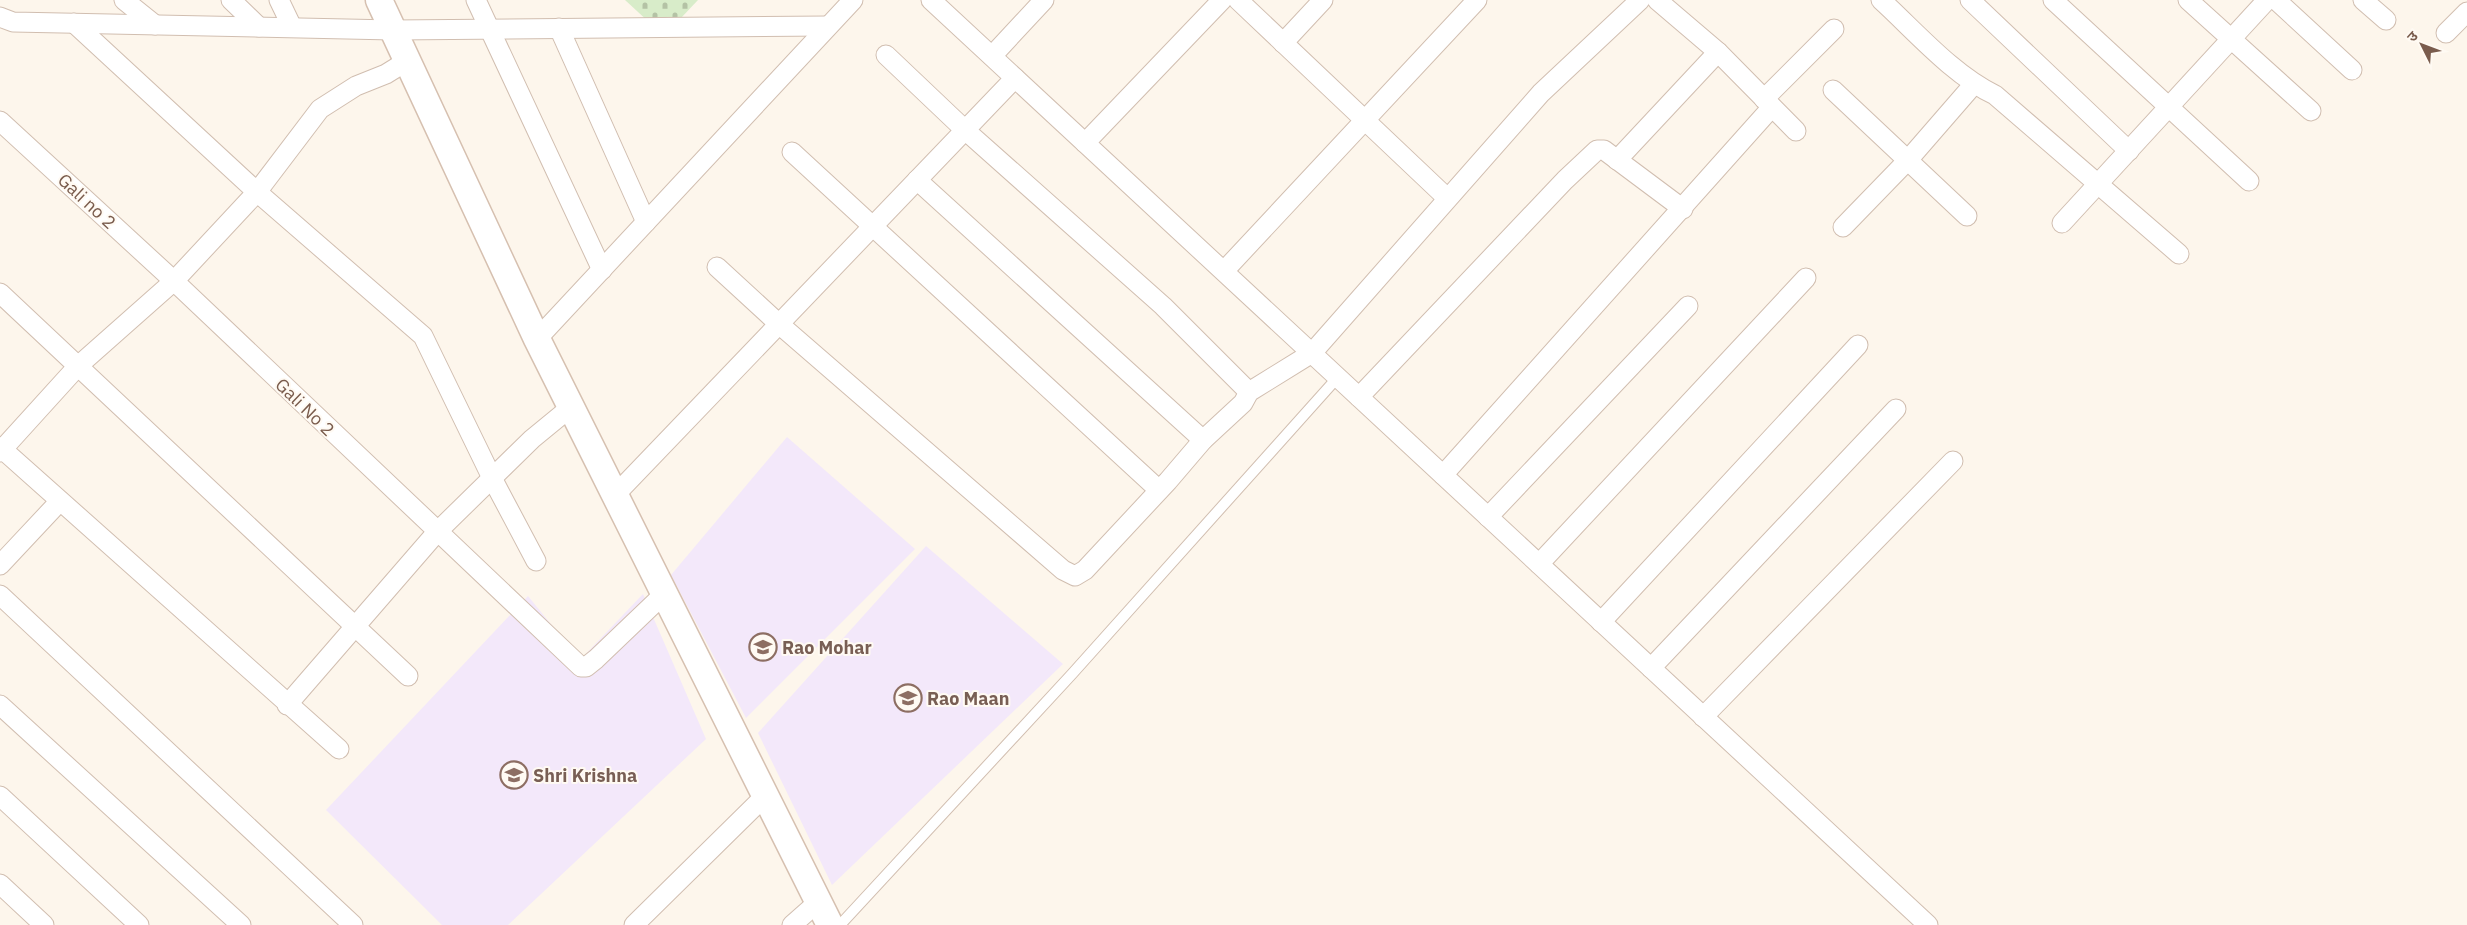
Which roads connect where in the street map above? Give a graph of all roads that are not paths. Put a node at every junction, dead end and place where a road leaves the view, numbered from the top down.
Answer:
1 (124, 0) edge
2 (231, 0) edge
3 (279, 0) edge
4 (379, 0) edge
5 (476, 0) edge
6 (853, 0) edge
7 (932, 0) edge
8 (1044, 0) edge
9 (1222, 0) edge
10 (1238, 0) edge
11 (1323, 0) edge
12 (1477, 0) edge
13 (1640, 0) edge
14 (1881, 0) edge
15 (1970, 0) edge
16 (2053, 0) edge
17 (2188, 0) edge
18 (2267, 0) edge
19 (2276, 0) edge
20 (2362, 0) edge
21 (1669, 4) edge
22 (2467, 12) edge
23 (0, 17) edge
24 (2386, 20) dead end
25 (74, 23) junction
26 (155, 24) junction
27 (828, 26) junction
28 (260, 27) junction
29 (292, 28) junction
30 (559, 28) junction
31 (489, 29) junction
32 (1834, 29) dead end
33 (393, 30) junction
34 (2446, 33) dead end
35 (2230, 40) junction
36 (1283, 43) junction
37 (1718, 52) junction
38 (886, 56) dead end
39 (992, 56) junction
40 (407, 61) junction
41 (2352, 70) dead end
42 (1015, 78) junction
43 (1974, 84) junction
44 (1833, 90) dead end
45 (1768, 103) junction
46 (2170, 108) junction
47 (2310, 111) dead end
48 (0, 121) edge
49 (1366, 121) junction
50 (965, 130) junction
51 (1796, 131) dead end
52 (1085, 142) junction
53 (2129, 151) junction
54 (792, 152) dead end
55 (1617, 160) junction
56 (1908, 160) junction
57 (917, 180) junction
58 (2250, 181) dead end
59 (2098, 185) junction
60 (257, 192) junction
61 (1446, 198) junction
62 (1683, 209) junction
63 (1967, 216) dead end
64 (646, 222) junction
65 (2062, 223) dead end
66 (872, 227) junction
67 (1842, 227) dead end
68 (2179, 254) dead end
69 (717, 267) dead end
70 (602, 270) junction
71 (1224, 272) junction
72 (1806, 278) dead end
73 (174, 281) junction
74 (0, 293) edge
75 (1688, 306) dead end
76 (779, 324) junction
77 (537, 339) junction
78 (1858, 345) dead end
79 (1312, 353) junction
80 (78, 366) junction
81 (1338, 377) junction
82 (1249, 392) junction
83 (1359, 398) junction
84 (571, 407) junction
85 (1896, 409) dead end
86 (1203, 440) junction
87 (1, 449) edge
88 (1953, 461) dead end
89 (1443, 475) junction
90 (492, 478) junction
91 (1159, 490) junction
92 (615, 496) junction
93 (60, 501) junction
94 (1488, 517) junction
95 (436, 532) junction
96 (536, 561) dead end
97 (1539, 564) junction
98 (0, 565) edge
99 (664, 594) junction
100 (0, 595) edge
101 (1601, 622) junction
102 (356, 628) junction
103 (1651, 668) junction
104 (408, 676) dead end
105 (0, 705) edge
106 (287, 705) junction
107 (1703, 717) junction
108 (339, 749) dead end
109 (0, 796) edge
110 (765, 796) junction
111 (0, 884) edge
112 (824, 914) edge
113 (44, 925) edge
114 (139, 925) edge
115 (241, 925) edge
116 (353, 925) edge
117 (634, 925) edge
118 (792, 925) edge
119 (840, 925) edge
120 (1928, 925) edge

1 - 26 street
2 - 28 street
3 - 29 street
4 - 33 street
5 - 31 street
6 - 27 street
7 - 39 street
8 - 39 street
9 - 52 street
10 - 36 street
11 - 36 street
12 - 49 street
13 - 61 street
14 - 43 street
15 - 53 street
16 - 46 street
17 - 35 street
18 - 35 street
19 - 41 street
20 - 24 street
21 - 37 street
22 - 34 street
23 - 25 street
25 - 26 street
25 - 60 street
26 - 28 street
27 - 30 street
27 - 64 street
28 - 29 street
29 - 33 street
30 - 31 street
30 - 64 street
31 - 33 street
31 - 70 street
32 - 45 street
33 - 40 street
35 - 46 street
35 - 47 street
36 - 49 street
37 - 45 street
37 - 55 street
38 - 50 street
39 - 42 street
40 - 60 street
40 - 77 street
42 - 50 street
42 - 52 street
43 - 56 street
43 - 59 street
44 - 56 street
45 - 51 street
45 - 62 street
46 - 53 street
46 - 58 street
48 - 73 street, Gali no 2
49 - 61 street
49 - 71 street
50 - 57 street
50 - 82 street
52 - 71 street
53 - 59 street
54 - 66 street
55 - 62 street
55 - 83 street
56 - 63 street
56 - 67 street
57 - 66 street
57 - 86 street
59 - 65 street
59 - 68 street
60 - 73 street
60 - 90 street
61 - 79 street
62 - 89 street
64 - 70 street
66 - 76 street
66 - 91 street
69 - 76 street
70 - 77 street
71 - 79 street
72 - 97 street
73 - 80 street
73 - 95 street, Gali No 2
74 - 80 street
75 - 94 street
76 - 91 street
76 - 92 street
77 - 84 street
78 - 101 street
79 - 81 street
79 - 82 street
80 - 87 street
80 - 102 street
81 - 83 street
81 - 119 lane
82 - 86 street
83 - 89 street
84 - 90 street
84 - 92 street
85 - 103 street
86 - 91 street
87 - 93 street
88 - 107 street
89 - 94 street
90 - 95 street
90 - 96 street
92 - 99 street
93 - 98 street
93 - 106 street
94 - 97 street
95 - 99 street, Gali No 2
95 - 102 street
97 - 101 street
99 - 110 street
100 - 116 street
101 - 103 street
102 - 104 street
102 - 106 street
103 - 107 street
105 - 115 street
106 - 108 street
107 - 120 street
109 - 114 street
110 - 112 street
110 - 117 street
111 - 113 street
112 - 118 street

